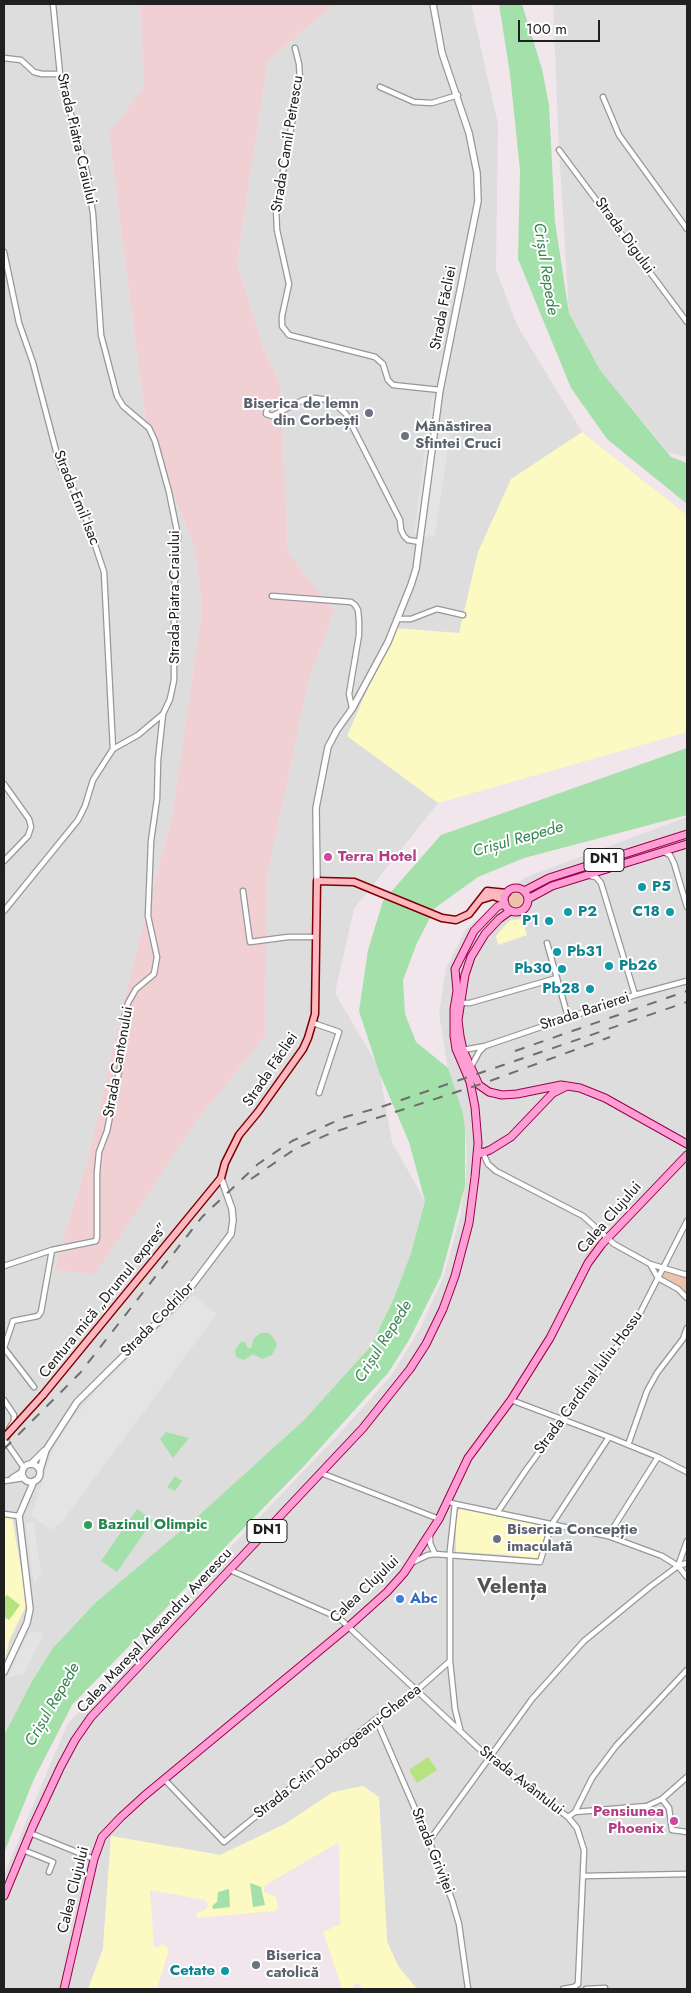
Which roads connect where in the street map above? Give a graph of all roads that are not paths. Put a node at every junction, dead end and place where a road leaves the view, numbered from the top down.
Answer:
1 (53, 4) edge
2 (433, 4) edge
3 (295, 48) dead end
4 (4, 58) edge
5 (60, 74) junction
6 (380, 87) dead end
7 (458, 95) junction
8 (603, 97) dead end
9 (559, 150) dead end
10 (687, 229) edge
11 (4, 252) edge
12 (687, 322) edge
13 (440, 390) junction
14 (267, 409) dead end
15 (420, 542) junction
16 (272, 596) dead end
17 (463, 615) dead end
18 (398, 620) junction
19 (352, 709) junction
20 (163, 714) junction
21 (113, 749) junction
22 (4, 784) edge
23 (687, 834) edge
24 (687, 844) edge
25 (676, 847) junction
26 (663, 852) junction
27 (4, 860) edge
28 (674, 862) junction
29 (606, 870) junction
30 (587, 876) junction
31 (317, 881) junction
32 (601, 883) junction
33 (243, 891) dead end
34 (524, 891) junction
35 (507, 893) junction
36 (487, 897) junction
37 (528, 899) junction
38 (479, 900) junction
39 (504, 902) junction
40 (498, 907) junction
41 (687, 907) edge
42 (4, 911) edge
43 (510, 911) junction
44 (315, 937) junction
45 (547, 943) dead end
46 (557, 978) junction
47 (687, 981) edge
48 (635, 995) junction
49 (460, 1003) junction
50 (568, 1017) junction
51 (313, 1023) junction
52 (484, 1046) junction
53 (463, 1050) junction
54 (471, 1067) junction
55 (567, 1086) junction
56 (319, 1094) dead end
57 (687, 1144) edge
58 (480, 1154) junction
59 (687, 1155) edge
60 (221, 1178) junction
61 (687, 1221) edge
62 (608, 1238) junction
63 (52, 1250) junction
64 (650, 1264) junction
65 (4, 1266) edge
66 (664, 1267) junction
67 (687, 1275) edge
68 (658, 1278) junction
69 (687, 1298) edge
70 (687, 1328) edge
71 (685, 1340) edge
72 (4, 1348) edge
73 (34, 1387) dead end
74 (4, 1400) edge
75 (511, 1400) junction
76 (563, 1421) junction
77 (609, 1437) junction
78 (4, 1438) edge
79 (628, 1445) junction
80 (46, 1450) junction
81 (658, 1457) junction
82 (26, 1467) junction
83 (40, 1470) junction
84 (321, 1472) junction
85 (687, 1472) edge
86 (11, 1479) junction
87 (25, 1479) junction
88 (4, 1481) edge
89 (34, 1481) junction
90 (447, 1501) junction
91 (23, 1504) junction
92 (455, 1504) junction
93 (497, 1513) junction
94 (4, 1514) edge
95 (19, 1516) junction
96 (438, 1519) junction
97 (552, 1524) junction
98 (430, 1533) junction
99 (608, 1536) junction
100 (687, 1541) edge
101 (435, 1554) junction
102 (450, 1556) junction
103 (413, 1562) junction
104 (687, 1563) edge
105 (678, 1566) junction
106 (230, 1570) junction
107 (687, 1576) edge
108 (348, 1627) junction
109 (450, 1661) junction
110 (687, 1670) edge
111 (4, 1672) edge
112 (416, 1691) junction
113 (376, 1719) junction
114 (460, 1731) junction
115 (489, 1758) junction
116 (687, 1777) edge
117 (166, 1780) junction
118 (662, 1799) junction
119 (575, 1812) junction
120 (568, 1817) junction
121 (575, 1824) junction
122 (687, 1832) edge
123 (30, 1833) junction
124 (429, 1841) junction
125 (22, 1850) junction
126 (94, 1859) junction
127 (49, 1872) dead end
128 (687, 1874) edge
129 (584, 1876) junction
130 (4, 1896) edge
131 (578, 1984) junction
132 (604, 1988) dead end
133 (64, 1989) edge
134 (468, 1989) edge
135 (563, 1989) edge
136 (584, 1989) edge

1 - 5 street, Strada Piatra Craiului
2 - 7 street, Strada Făcliei
3 - 13 street, Strada Camil Petrescu
4 - 5 street
5 - 20 street, Strada Piatra Craiului
6 - 7 street
7 - 13 street, Strada Făcliei
8 - 10 street
9 - 12 street, Strada Digului
11 - 21 street, Strada Emil Isac
13 - 15 street, Strada Făcliei
14 - 15 street
15 - 18 street, Strada Făcliei
16 - 19 street
17 - 18 street
18 - 19 street, Strada Făcliei
19 - 31 street, Strada Făcliei
20 - 21 street, Strada Piatra Craiului
20 - 63 street, Strada Cantonului
21 - 42 street, Strada Piatra Craiului
22 - 27 street
23 - 34 main road, DN1
24 - 25 main road, DN1
25 - 26 main road, DN1
25 - 28 street
26 - 28 street
26 - 29 main road, DN1
28 - 41 street
29 - 30 main road, DN1
29 - 32 street
30 - 32 street
30 - 37 main road, DN1
31 - 38 main road
31 - 44 main road, Strada Făcliei
32 - 48 street
33 - 44 street
34 - 35 main road, DN1
34 - 37 main road
35 - 38 main road
35 - 39 main road
36 - 38 main road
36 - 39 main road
36 - 40 main road
37 - 43 main road, DN1
39 - 40 main road, DN1
39 - 43 main road
40 - 58 main road, Calea Mareșal Alexandru Averescu / DN1
43 - 49 main road, DN1
44 - 51 main road, Strada Făcliei
45 - 46 street
46 - 49 street
46 - 50 street
47 - 48 street, Strada Barierei
48 - 50 street, Strada Barierei
49 - 53 main road, DN1
50 - 52 street, Strada Barierei
51 - 56 street
51 - 60 main road, Strada Făcliei
52 - 53 street, Strada Barierei
52 - 54 street
53 - 54 main road, DN1
54 - 55 main road, DN1
55 - 57 main road, DN1
55 - 58 main road
58 - 62 street
58 - 84 main road, Calea Mareșal Alexandru Averescu / DN1
59 - 62 main road, Calea Clujului
60 - 78 main road, Centura mică „Drumul expres”, bridge
60 - 80 street, Strada Codrilor
61 - 66 street, Strada Cardinal Iuliu Hossu
62 - 64 street
62 - 75 main road, Calea Clujului
63 - 65 street
63 - 72 street
64 - 66 street
64 - 68 street
66 - 67 street
66 - 68 street, Strada Cardinal Iuliu Hossu
68 - 69 street
68 - 76 street, Strada Cardinal Iuliu Hossu
70 - 71 street
71 - 79 street
72 - 73 street
74 - 82 street
75 - 76 street
75 - 90 main road, Calea Clujului
76 - 77 street
76 - 93 street, Strada Cardinal Iuliu Hossu
77 - 79 street
77 - 97 street
79 - 81 street
80 - 82 street, Strada Codrilor
80 - 83 street, Strada Codrilor
81 - 85 street
81 - 99 street
82 - 83 street
82 - 86 street
82 - 87 street
83 - 89 street
84 - 96 street
84 - 106 main road, Calea Mareșal Alexandru Averescu / DN1
86 - 87 street
86 - 88 street
87 - 89 street
87 - 91 street
89 - 91 street
90 - 92 street
90 - 96 main road, Calea Clujului
91 - 95 street
92 - 93 street
92 - 102 street
93 - 97 street
94 - 95 street
95 - 111 street
96 - 98 main road, Calea Clujului
97 - 99 street
97 - 102 street
98 - 101 street
98 - 103 main road, Calea Clujului
99 - 105 street
100 - 105 street
101 - 102 street
101 - 103 street
102 - 109 street
103 - 108 main road, Calea Clujului
104 - 105 street
105 - 107 street
105 - 115 street
106 - 108 street, Strada Avântului
106 - 123 main road, Calea Mareșal Alexandru Averescu / DN1
108 - 112 street, Strada Avântului
108 - 117 main road, Calea Clujului
109 - 112 street, Strada C-tin Dobrogeanu-Gherea
109 - 114 street
110 - 119 street
112 - 113 street, Strada C-tin Dobrogeanu-Gherea
112 - 114 street, Strada Avântului
113 - 117 street, Strada C-tin Dobrogeanu-Gherea
113 - 124 street, Strada Griviței
114 - 115 street, Strada Avântului
115 - 120 street, Strada Avântului
115 - 124 street
116 - 118 street
117 - 126 main road, Calea Clujului
118 - 119 street
118 - 122 street
119 - 120 street
119 - 121 street
120 - 121 street, Strada Avântului
121 - 129 street, Strada Avântului
123 - 125 main road, Calea Mareșal Alexandru Averescu / DN1
123 - 126 street
124 - 134 street, Strada Griviței
125 - 127 street
125 - 130 main road, Calea Mareșal Alexandru Averescu / DN1
126 - 133 main road, Calea Clujului
128 - 129 street
129 - 131 street, Strada Avântului
131 - 135 street
131 - 136 street
132 - 136 street

